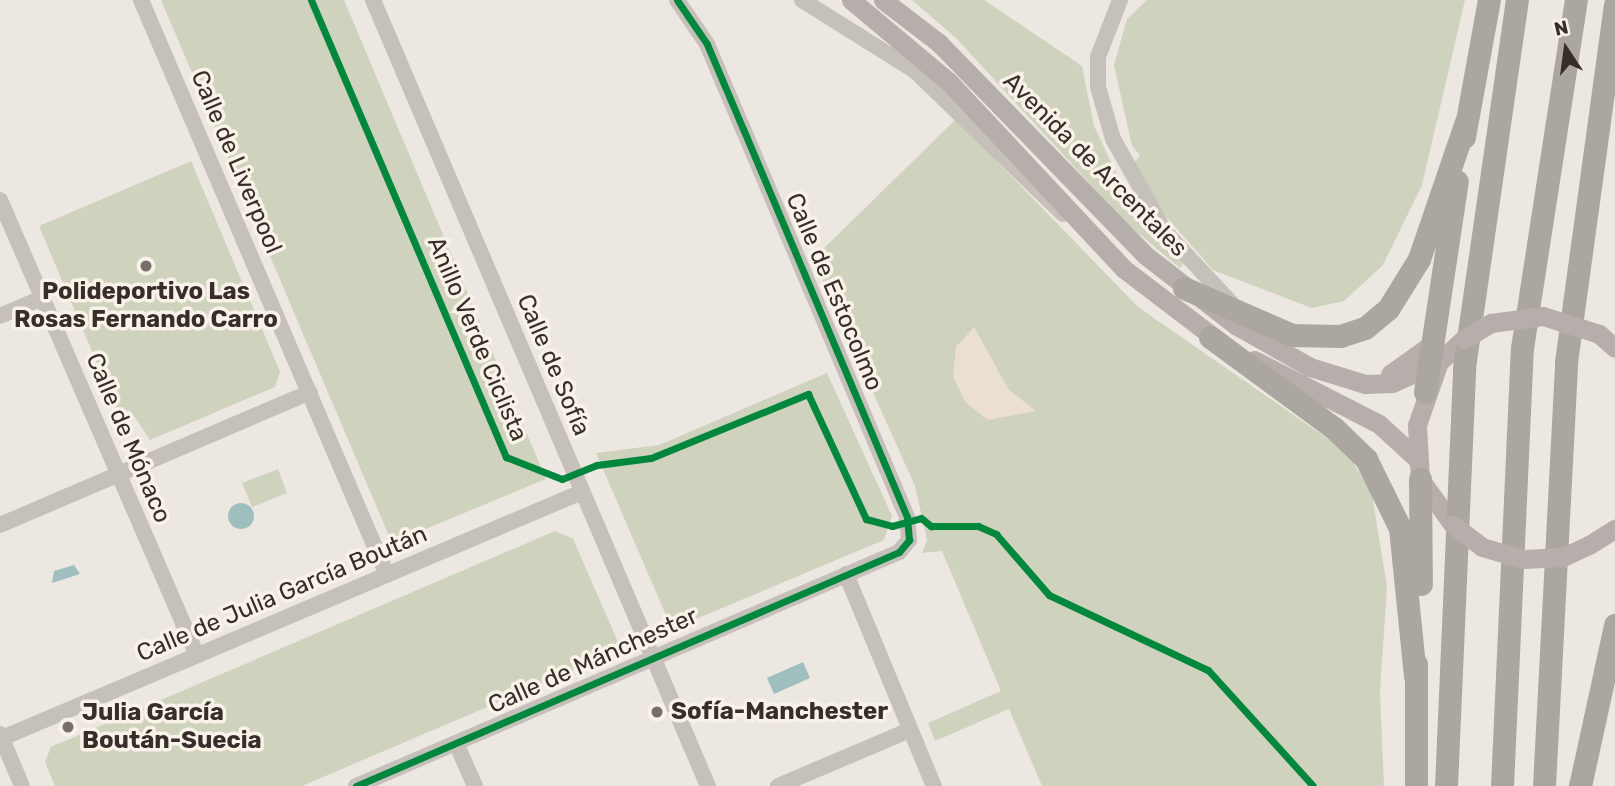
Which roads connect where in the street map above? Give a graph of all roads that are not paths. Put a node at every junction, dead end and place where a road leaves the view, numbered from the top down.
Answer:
1 (141, 0) edge
2 (373, 0) edge
3 (677, 0) edge
4 (802, 0) edge
5 (850, 0) edge
6 (883, 0) edge
7 (1120, 0) edge
8 (1489, 0) edge
9 (1517, 0) edge
10 (1576, 0) edge
11 (1615, 5) edge
12 (1466, 122) junction
13 (0, 200) edge
14 (1093, 238) junction
15 (1184, 288) junction
16 (42, 298) junction
17 (0, 316) edge
18 (1248, 321) junction
19 (1210, 337) junction
20 (1615, 348) edge
21 (1429, 369) junction
22 (310, 392) junction
23 (1418, 469) junction
24 (118, 474) junction
25 (582, 492) junction
26 (0, 526) edge
27 (1615, 529) edge
28 (846, 574) junction
29 (387, 575) junction
30 (1615, 625) edge
31 (197, 655) junction
32 (652, 655) junction
33 (1415, 676) junction
34 (910, 730) junction
35 (1, 737) edge
36 (456, 743) junction
37 (22, 786) edge
38 (356, 786) edge
39 (475, 786) edge
40 (708, 786) edge
41 (778, 786) edge
42 (934, 786) edge
43 (1416, 786) edge
44 (1446, 786) edge
45 (1502, 786) edge
46 (1544, 786) edge
47 (1580, 786) edge

1 - 22 street, Calle de Liverpool
2 - 25 street, Calle de Sofía
3 - 28 street, Calle de Estocolmo
4 - 14 street, Avenida de Arcentales
5 - 14 main road, Avenida de Arcentales
6 - 15 main road, Avenida de Arcentales
7 - 18 street
8 - 12 highway
9 - 44 highway
10 - 45 highway
11 - 46 highway
12 - 18 highway
12 - 21 highway
13 - 16 street, Calle de Mónaco
14 - 19 main road, Avenida de Arcentales
15 - 18 highway
15 - 21 main road, Avenida de Arcentales
16 - 17 street
16 - 24 street, Calle de Mónaco
19 - 23 main road, Avenida de Arcentales
19 - 33 highway
20 - 21 main road, bridge
21 - 23 main road
22 - 24 street
22 - 29 street, Calle de Liverpool
23 - 27 main road, Avenida de Arcentales, bridge
23 - 33 highway
24 - 26 street
24 - 31 street, Calle de Mónaco
25 - 29 street, Calle de Julia García Boután
25 - 32 street, Calle de Sofía
28 - 32 street, Calle de Mánchester
28 - 34 street
29 - 31 street, Calle de Julia García Boután
30 - 47 highway
31 - 35 street, Calle de Julia García Boután
32 - 36 street, Calle de Mánchester
32 - 40 street, Calle de Sofía
33 - 43 highway
34 - 41 street
34 - 42 street
35 - 37 street
36 - 38 street, Calle de Mánchester
36 - 39 street

